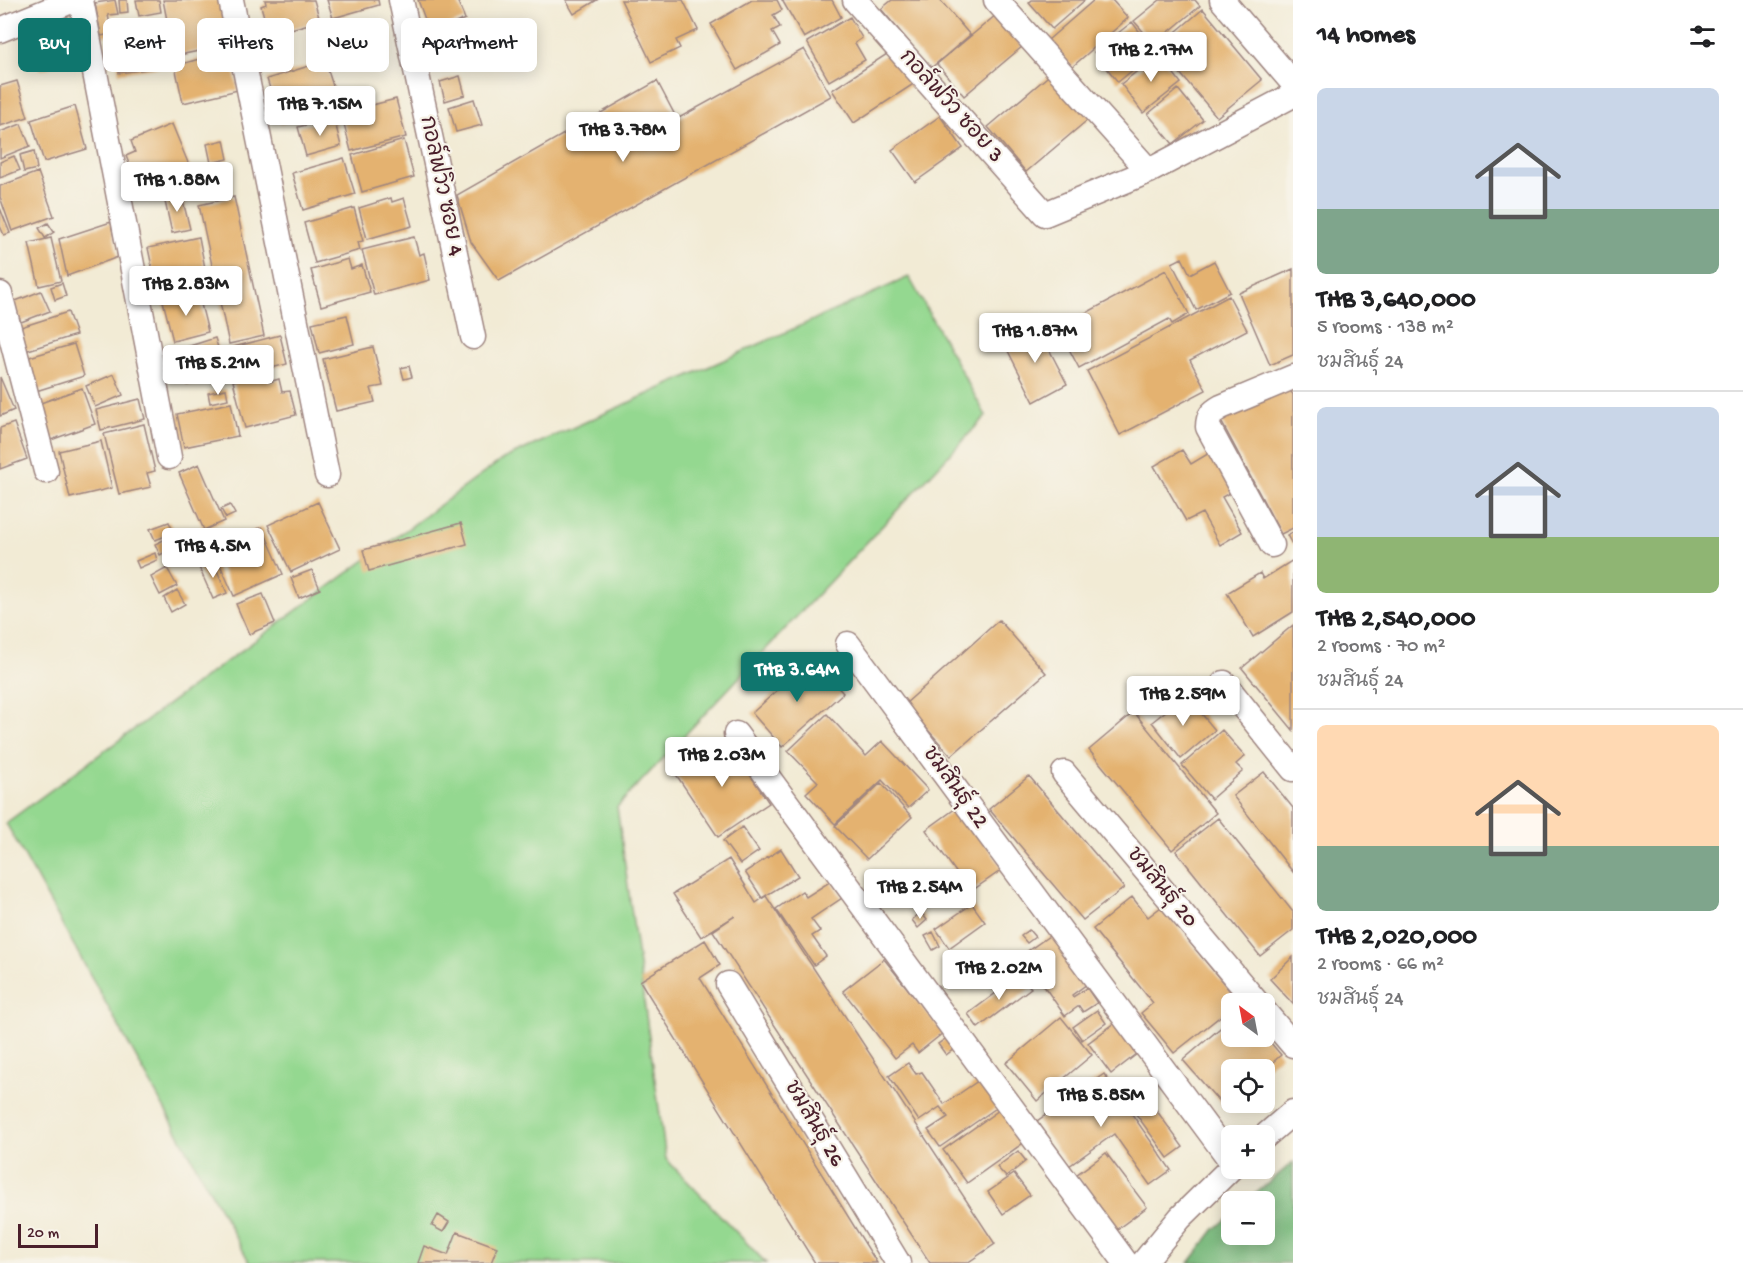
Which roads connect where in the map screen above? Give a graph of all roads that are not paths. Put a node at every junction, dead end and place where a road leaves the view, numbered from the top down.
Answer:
1 (74, 0) edge
2 (81, 0) edge
3 (231, 0) edge
4 (401, 0) edge
5 (855, 0) edge
6 (996, 0) edge
7 (1222, 0) edge
8 (0, 30) edge
9 (1293, 83) edge
10 (1293, 95) edge
11 (1149, 171) junction
12 (0, 294) edge
13 (473, 337) dead end
14 (1293, 377) edge
15 (168, 457) dead end
16 (46, 471) dead end
17 (327, 475) dead end
18 (1272, 544) dead end
19 (848, 644) dead end
20 (1224, 682) dead end
21 (736, 734) dead end
22 (1293, 769) edge
23 (1064, 773) dead end
24 (728, 984) dead end
25 (1249, 993) edge
26 (1275, 1024) edge
27 (1293, 1045) edge
28 (1293, 1112) edge
29 (1275, 1128) edge
30 (1221, 1147) edge
31 (1221, 1178) edge
32 (898, 1263) edge
33 (1126, 1263) edge
34 (1143, 1263) edge

1 - 8 street
2 - 15 street
3 - 17 street
4 - 13 street, กอล์ฟวิว ซอย 4
5 - 11 street, กอล์ฟวิว ซอย 3
6 - 11 street
7 - 9 street
10 - 11 street
12 - 16 street
14 - 18 street
19 - 30 street, ชมสินธุ์ 22
20 - 22 street
21 - 33 street
23 - 25 street, ชมสินธุ์ 20
24 - 32 street, ชมสินธุ์ 26
26 - 27 street
28 - 29 street
31 - 34 street

